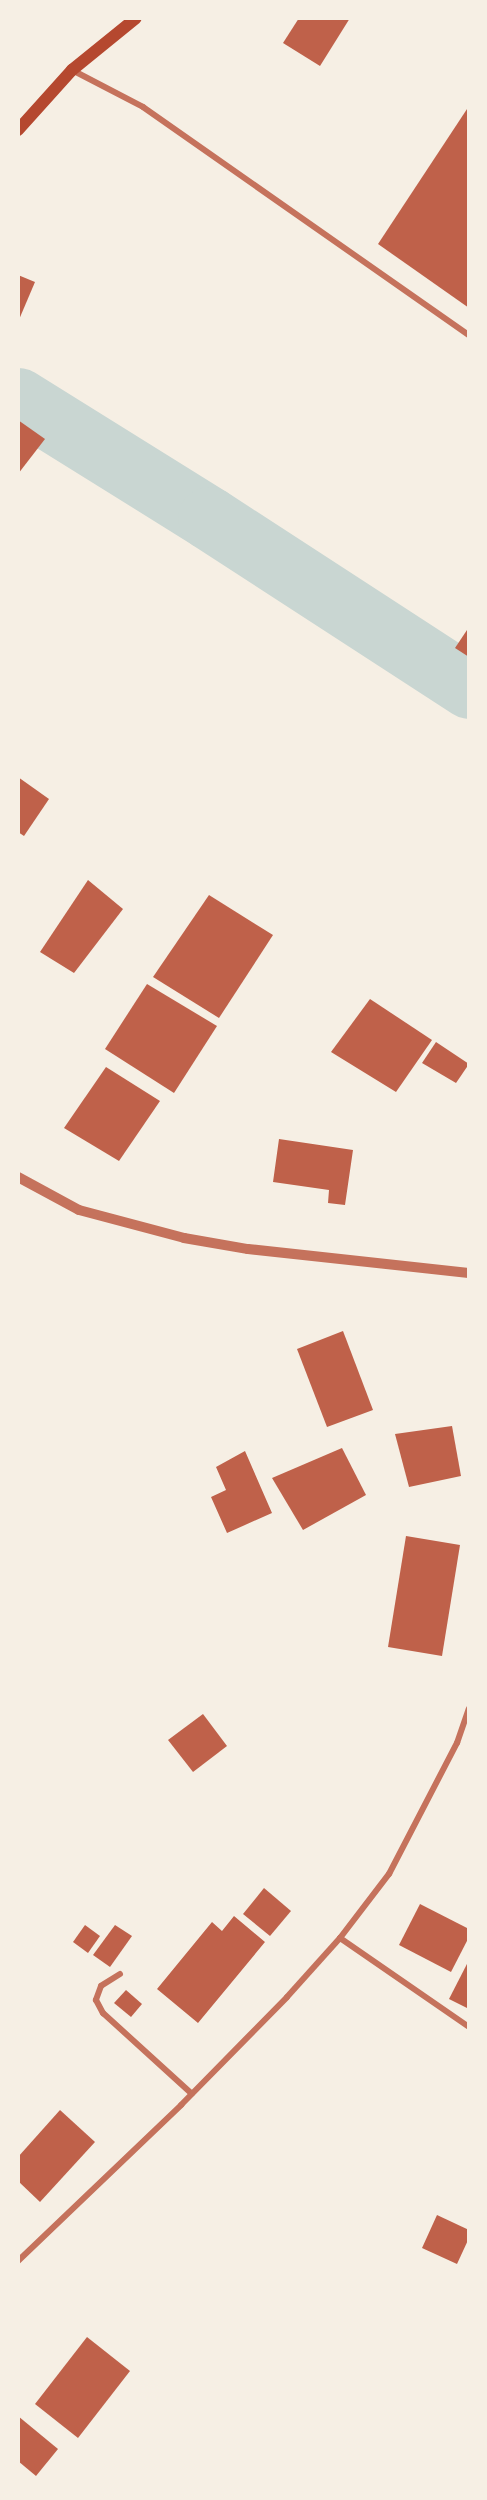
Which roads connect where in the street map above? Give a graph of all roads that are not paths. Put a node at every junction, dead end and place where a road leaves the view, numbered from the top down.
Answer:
1 (136, 18) edge
2 (72, 70) junction
3 (18, 130) edge
4 (469, 335) edge
5 (18, 1177) edge
6 (469, 1274) edge
7 (469, 1708) edge
8 (340, 1938) junction
9 (120, 1974) dead end
10 (469, 2027) edge
11 (192, 2094) junction
12 (18, 2261) edge

1 - 2 main road
2 - 3 main road
2 - 4 street
5 - 6 street
7 - 8 street
8 - 10 street
8 - 11 street
9 - 11 street
11 - 12 street

